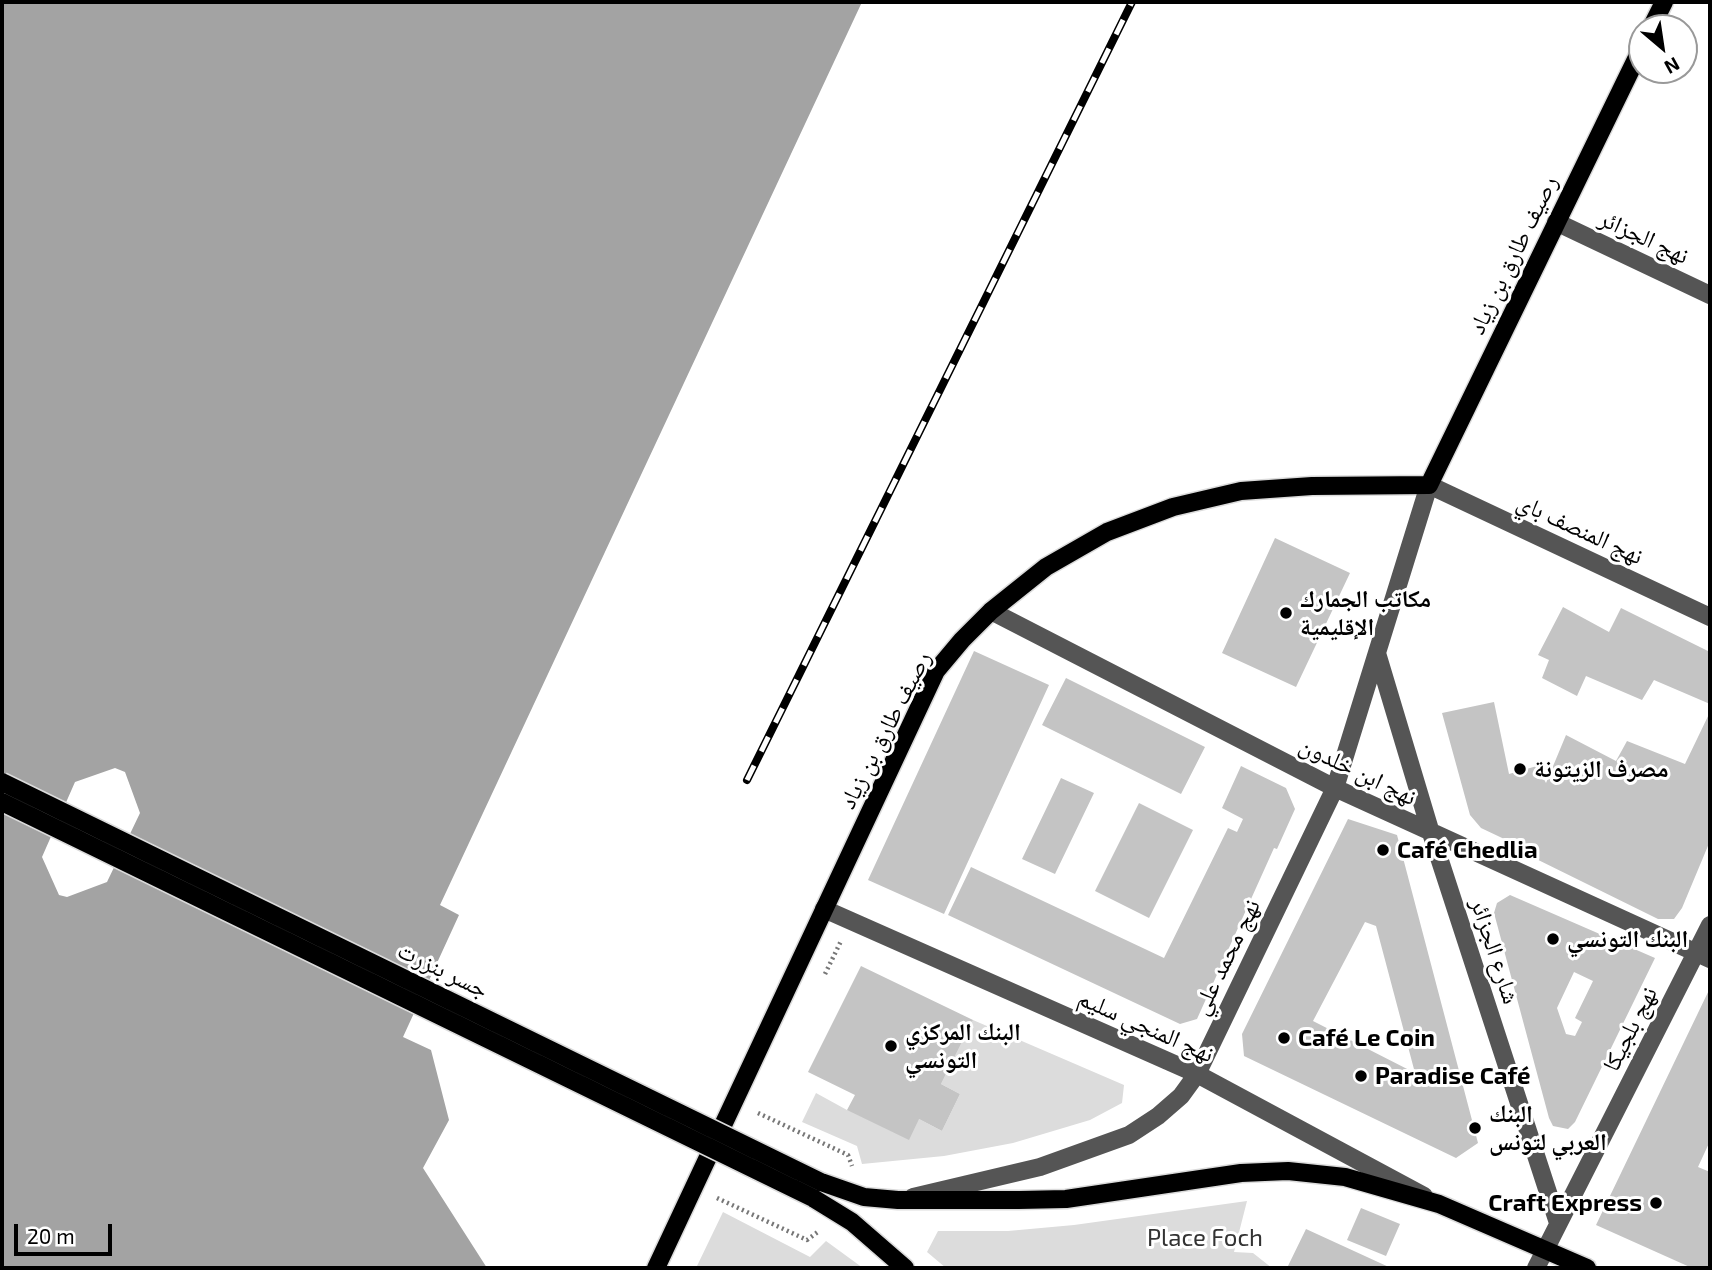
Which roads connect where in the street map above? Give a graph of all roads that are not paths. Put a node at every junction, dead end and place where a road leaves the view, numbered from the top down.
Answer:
1 (1628, 75) edge
2 (1556, 222) junction
3 (1710, 295) edge
4 (1429, 485) junction
5 (991, 611) junction
6 (1710, 617) edge
7 (1377, 653) junction
8 (2, 782) edge
9 (1335, 788) junction
10 (2, 802) edge
11 (1431, 833) junction
12 (824, 909) junction
13 (1710, 925) edge
14 (1704, 956) edge
15 (1197, 1074) junction
16 (817, 1190) junction
17 (864, 1197) joint
18 (898, 1200) junction
19 (1439, 1204) junction
20 (1558, 1223) junction
21 (1545, 1250) junction
22 (656, 1268) edge
23 (905, 1268) edge
24 (1536, 1268) edge
25 (1587, 1268) edge

1 - 2 main road, رصيف طارق بن زياد
2 - 3 street, نهج الجزائر
2 - 4 main road, رصيف طارق بن زياد
4 - 5 main road, رصيف طارق بن زياد
4 - 6 street, نهج المنصف باي
4 - 7 street, رصيف طارق بن زياد
5 - 9 street, نهج ابن خلدون
5 - 12 main road, رصيف طارق بن زياد
7 - 9 street, رصيف طارق بن زياد
7 - 11 street, شارع الجزائر
8 - 16 main road, جسر بنزرت, bridge
9 - 11 street, نهج ابن خلدون
9 - 15 street, نهج محمد علي
10 - 16 main road, جسر بنزرت, bridge
11 - 14 street, نهج ابن خلدون
11 - 20 street, شارع الجزائر
12 - 15 street, نهج المنجي سليم
12 - 22 main road, رصيف طارق بن زياد
13 - 14 street, نهج بلجيكا
14 - 20 street, نهج بلجيكا
15 - 18 street, نهج محمد علي
15 - 19 street, نهج المنجي سليم
16 - 17 main road, جسر بنزرت
16 - 23 main road, جسر بنزرت
17 - 18 main road, نهج المنجي سليم
18 - 19 main road, نهج المنجي سليم
19 - 21 main road, نهج المنجي سليم
20 - 21 street, نهج بلجيكا
21 - 24 street, نهج بلجيكا
21 - 25 main road, نهج المنجي سليم

